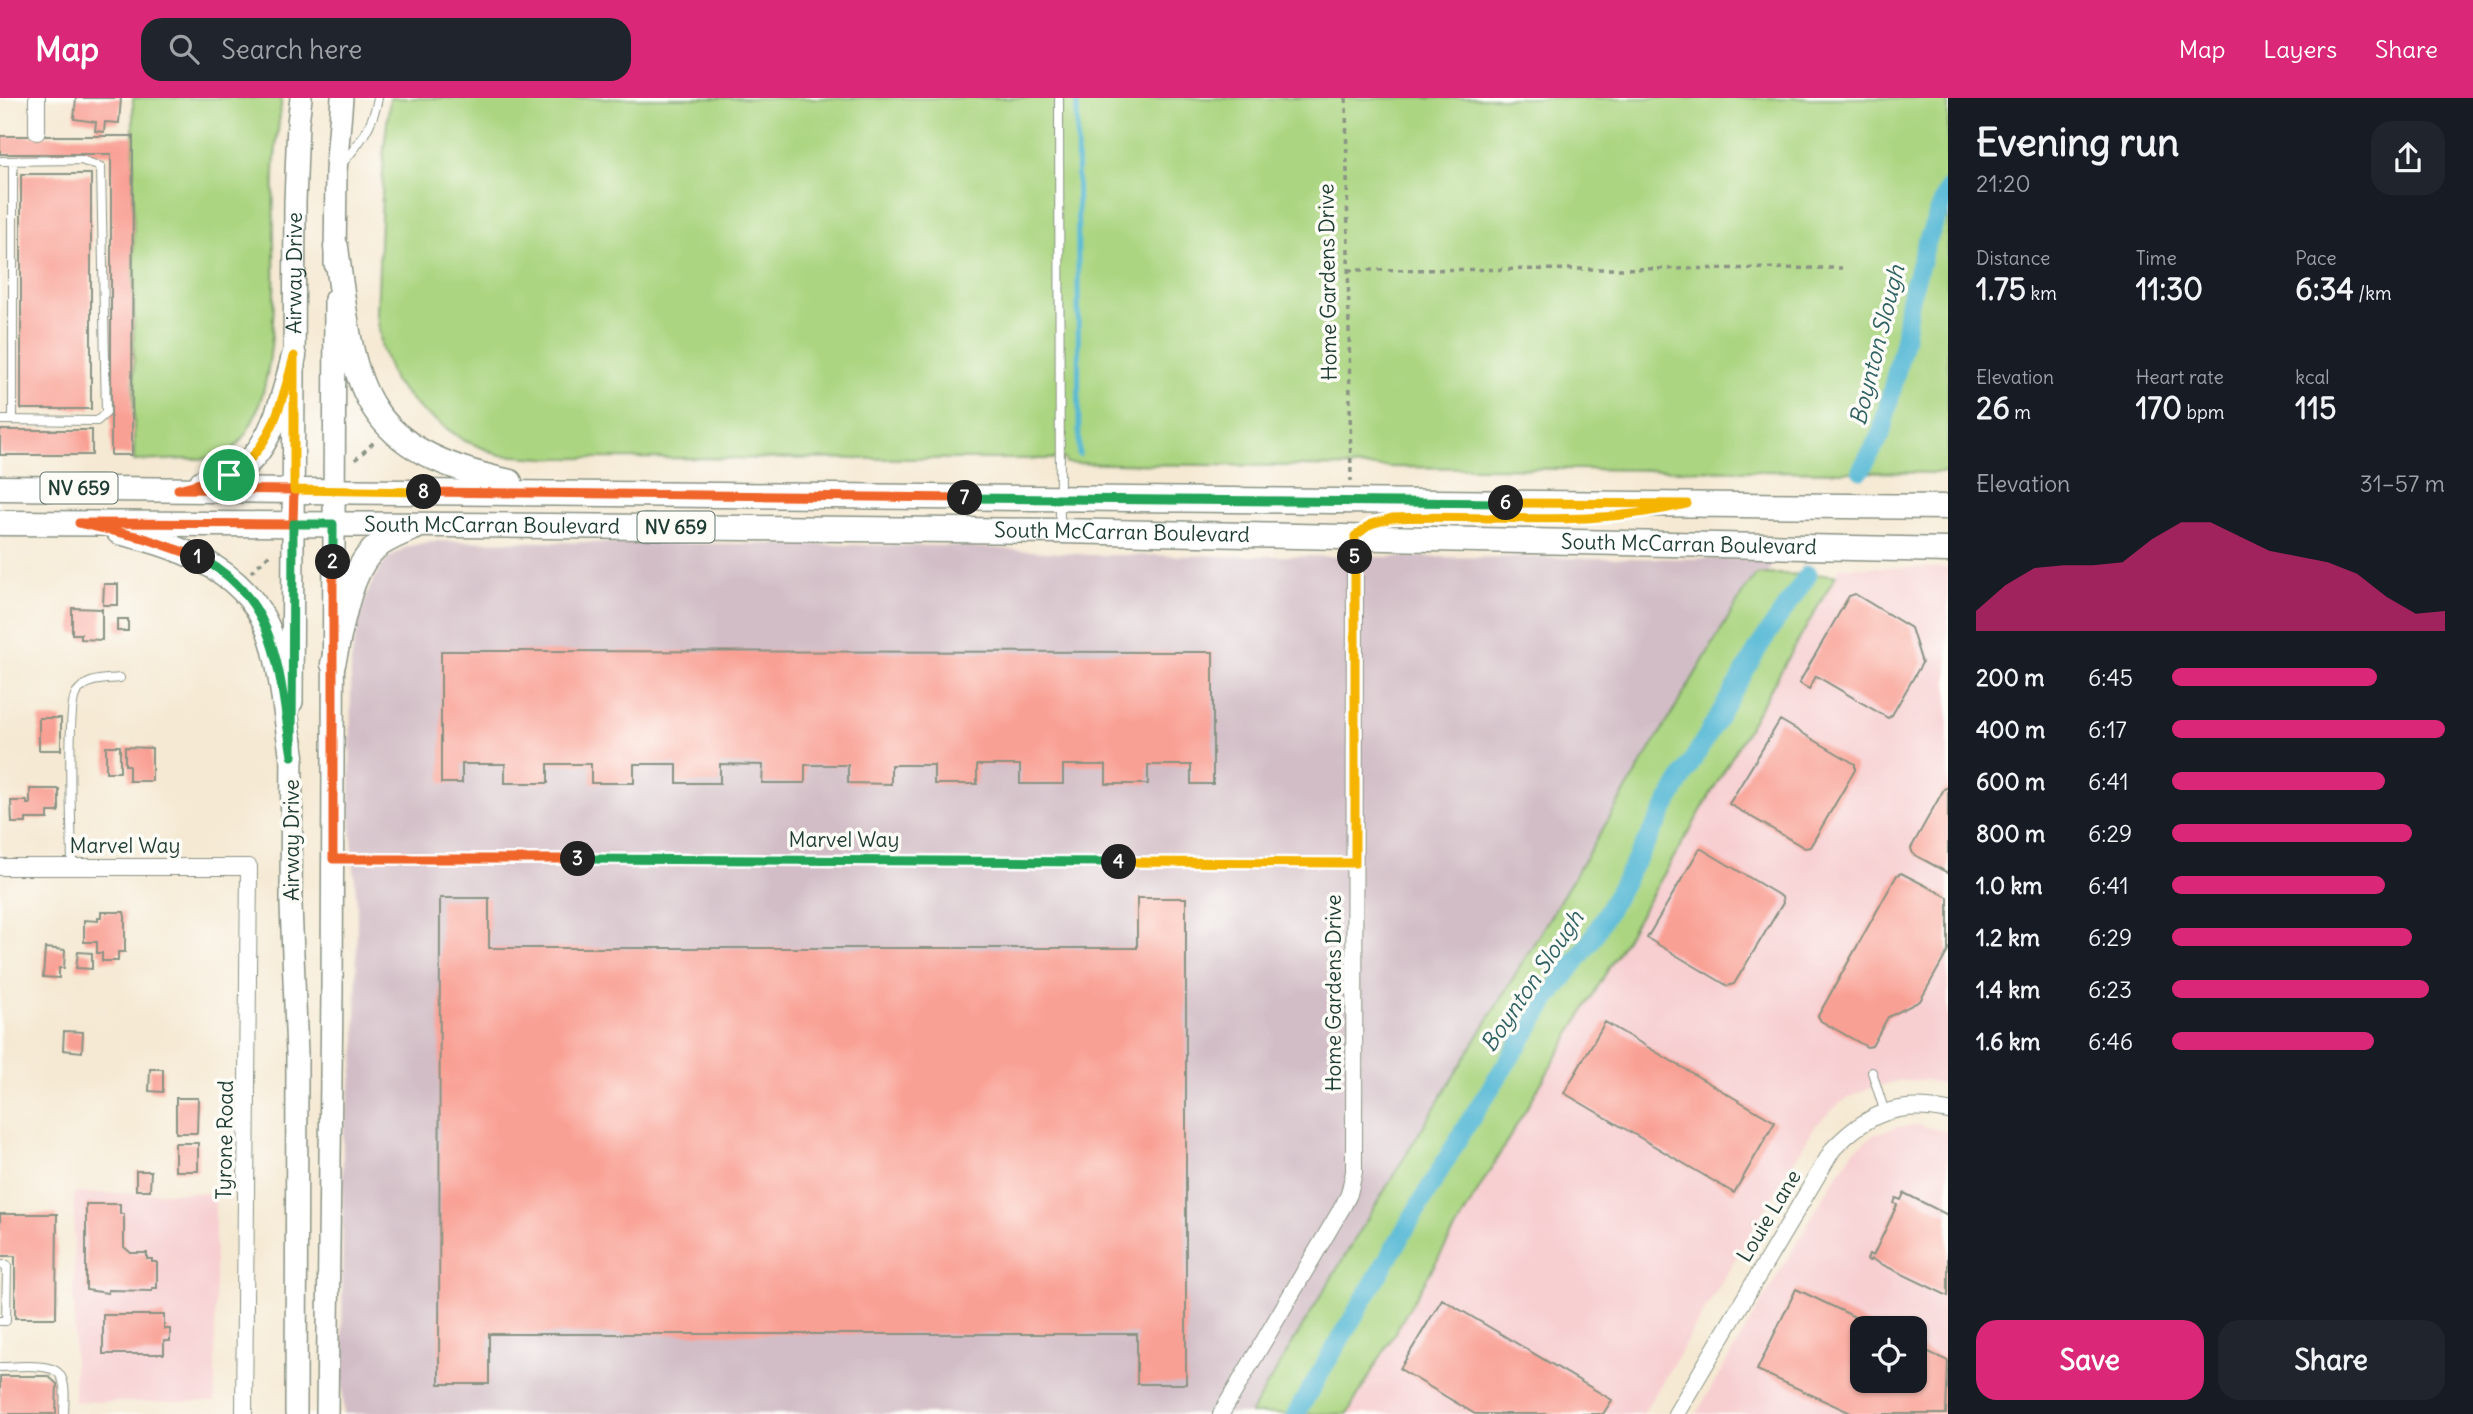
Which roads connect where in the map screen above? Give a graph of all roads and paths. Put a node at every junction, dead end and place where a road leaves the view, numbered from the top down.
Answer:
1 (37, 98) edge
2 (301, 98) edge
3 (342, 98) edge
4 (378, 98) edge
5 (1059, 98) edge
6 (1346, 98) edge
7 (37, 132) dead end
8 (0, 161) edge
9 (13, 161) junction
10 (337, 171) junction
11 (335, 247) junction
12 (1842, 268) dead end
13 (1348, 270) junction
14 (294, 356) junction
15 (0, 420) edge
16 (13, 420) junction
17 (374, 441) dead end
18 (355, 460) dead end
19 (1351, 466) dead end
20 (0, 488) edge
21 (178, 489) junction
22 (294, 490) junction
23 (333, 491) junction
24 (558, 492) junction
25 (1059, 499) junction
26 (1687, 504) junction
27 (1948, 507) edge
28 (0, 523) edge
29 (79, 523) junction
30 (293, 524) junction
31 (333, 524) junction
32 (420, 524) junction
33 (1059, 534) junction
34 (1355, 536) junction
35 (1948, 550) edge
36 (271, 553) dead end
37 (245, 578) dead end
38 (333, 664) junction
39 (120, 678) dead end
40 (292, 756) junction
41 (333, 859) junction
42 (1355, 863) junction
43 (0, 867) edge
44 (72, 867) junction
45 (249, 867) joint
46 (1872, 1072) dead end
47 (1948, 1111) edge
48 (1885, 1112) junction
49 (0, 1265) edge
50 (0, 1321) edge
51 (0, 1367) edge
52 (64, 1414) edge
53 (244, 1414) edge
54 (296, 1414) edge
55 (327, 1414) edge
56 (1221, 1414) edge
57 (1676, 1414) edge

1 - 7 street
2 - 14 main road, Airway Drive
3 - 10 main road, Airway Drive
4 - 10 lane
5 - 25 lane
6 - 13 path, Home Gardens Drive
8 - 9 lane
9 - 16 lane
9 - 16 lane
10 - 11 main road, Airway Drive
11 - 23 main road, Airway Drive
11 - 24 main road
12 - 13 path
13 - 19 path, Home Gardens Drive
14 - 21 main road
14 - 22 main road, Airway Drive
15 - 16 lane
17 - 18 path
20 - 21 main road, South McCarran Boulevard / NV 659
21 - 22 main road, South McCarran Boulevard / NV 659
22 - 23 main road, South McCarran Boulevard / NV 659
22 - 30 main road, Airway Drive
23 - 24 main road, South McCarran Boulevard / NV 659
23 - 31 main road, Airway Drive
24 - 25 main road, South McCarran Boulevard / NV 659
25 - 26 main road, South McCarran Boulevard / NV 659
25 - 33 lane
26 - 27 main road, South McCarran Boulevard / NV 659
26 - 34 main road
28 - 29 main road, South McCarran Boulevard / NV 659
29 - 30 main road, South McCarran Boulevard / NV 659
29 - 40 main road
30 - 31 main road, South McCarran Boulevard / NV 659
30 - 40 main road, Airway Drive
31 - 32 main road, South McCarran Boulevard / NV 659
31 - 38 main road, Airway Drive
32 - 33 main road, South McCarran Boulevard / NV 659
32 - 38 main road
33 - 34 main road, South McCarran Boulevard / NV 659
34 - 35 main road, South McCarran Boulevard / NV 659
34 - 42 street, Home Gardens Drive
36 - 37 path
38 - 41 main road, Airway Drive
39 - 44 lane
40 - 54 main road, Airway Drive
41 - 42 lane, Marvel Way
41 - 55 main road, Airway Drive
42 - 56 street, Home Gardens Drive
43 - 44 street, Marvel Way
44 - 45 street, Marvel Way
45 - 53 street, Tyrone Road
46 - 48 lane
47 - 48 street, Louie Lane
48 - 57 street, Louie Lane
49 - 50 lane
51 - 52 lane

